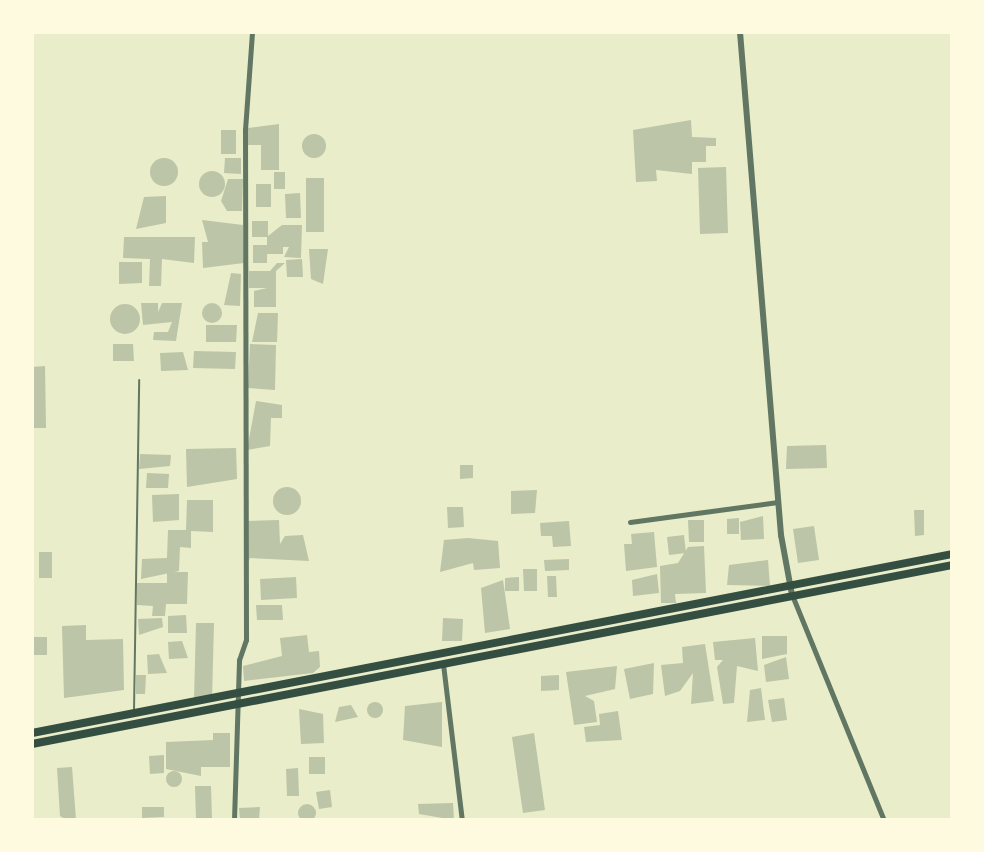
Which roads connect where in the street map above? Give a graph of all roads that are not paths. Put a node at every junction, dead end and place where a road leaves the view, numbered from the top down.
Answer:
1 (252, 32) edge
2 (740, 32) edge
3 (139, 380) dead end
4 (778, 502) junction
5 (630, 522) dead end
6 (952, 554) edge
7 (952, 565) edge
8 (791, 590) junction
9 (443, 663) junction
10 (239, 693) junction
11 (240, 704) junction
12 (134, 713) junction
13 (32, 733) edge
14 (32, 744) edge
15 (234, 820) edge
16 (462, 820) edge
17 (884, 820) edge

1 - 10 street
2 - 4 street
3 - 12 lane
4 - 5 street
4 - 8 street
6 - 8 highway
7 - 8 highway
8 - 9 highway
8 - 10 highway
8 - 17 street
9 - 11 highway
9 - 16 street
10 - 11 street
10 - 12 highway
11 - 14 highway
11 - 15 street
12 - 13 highway

